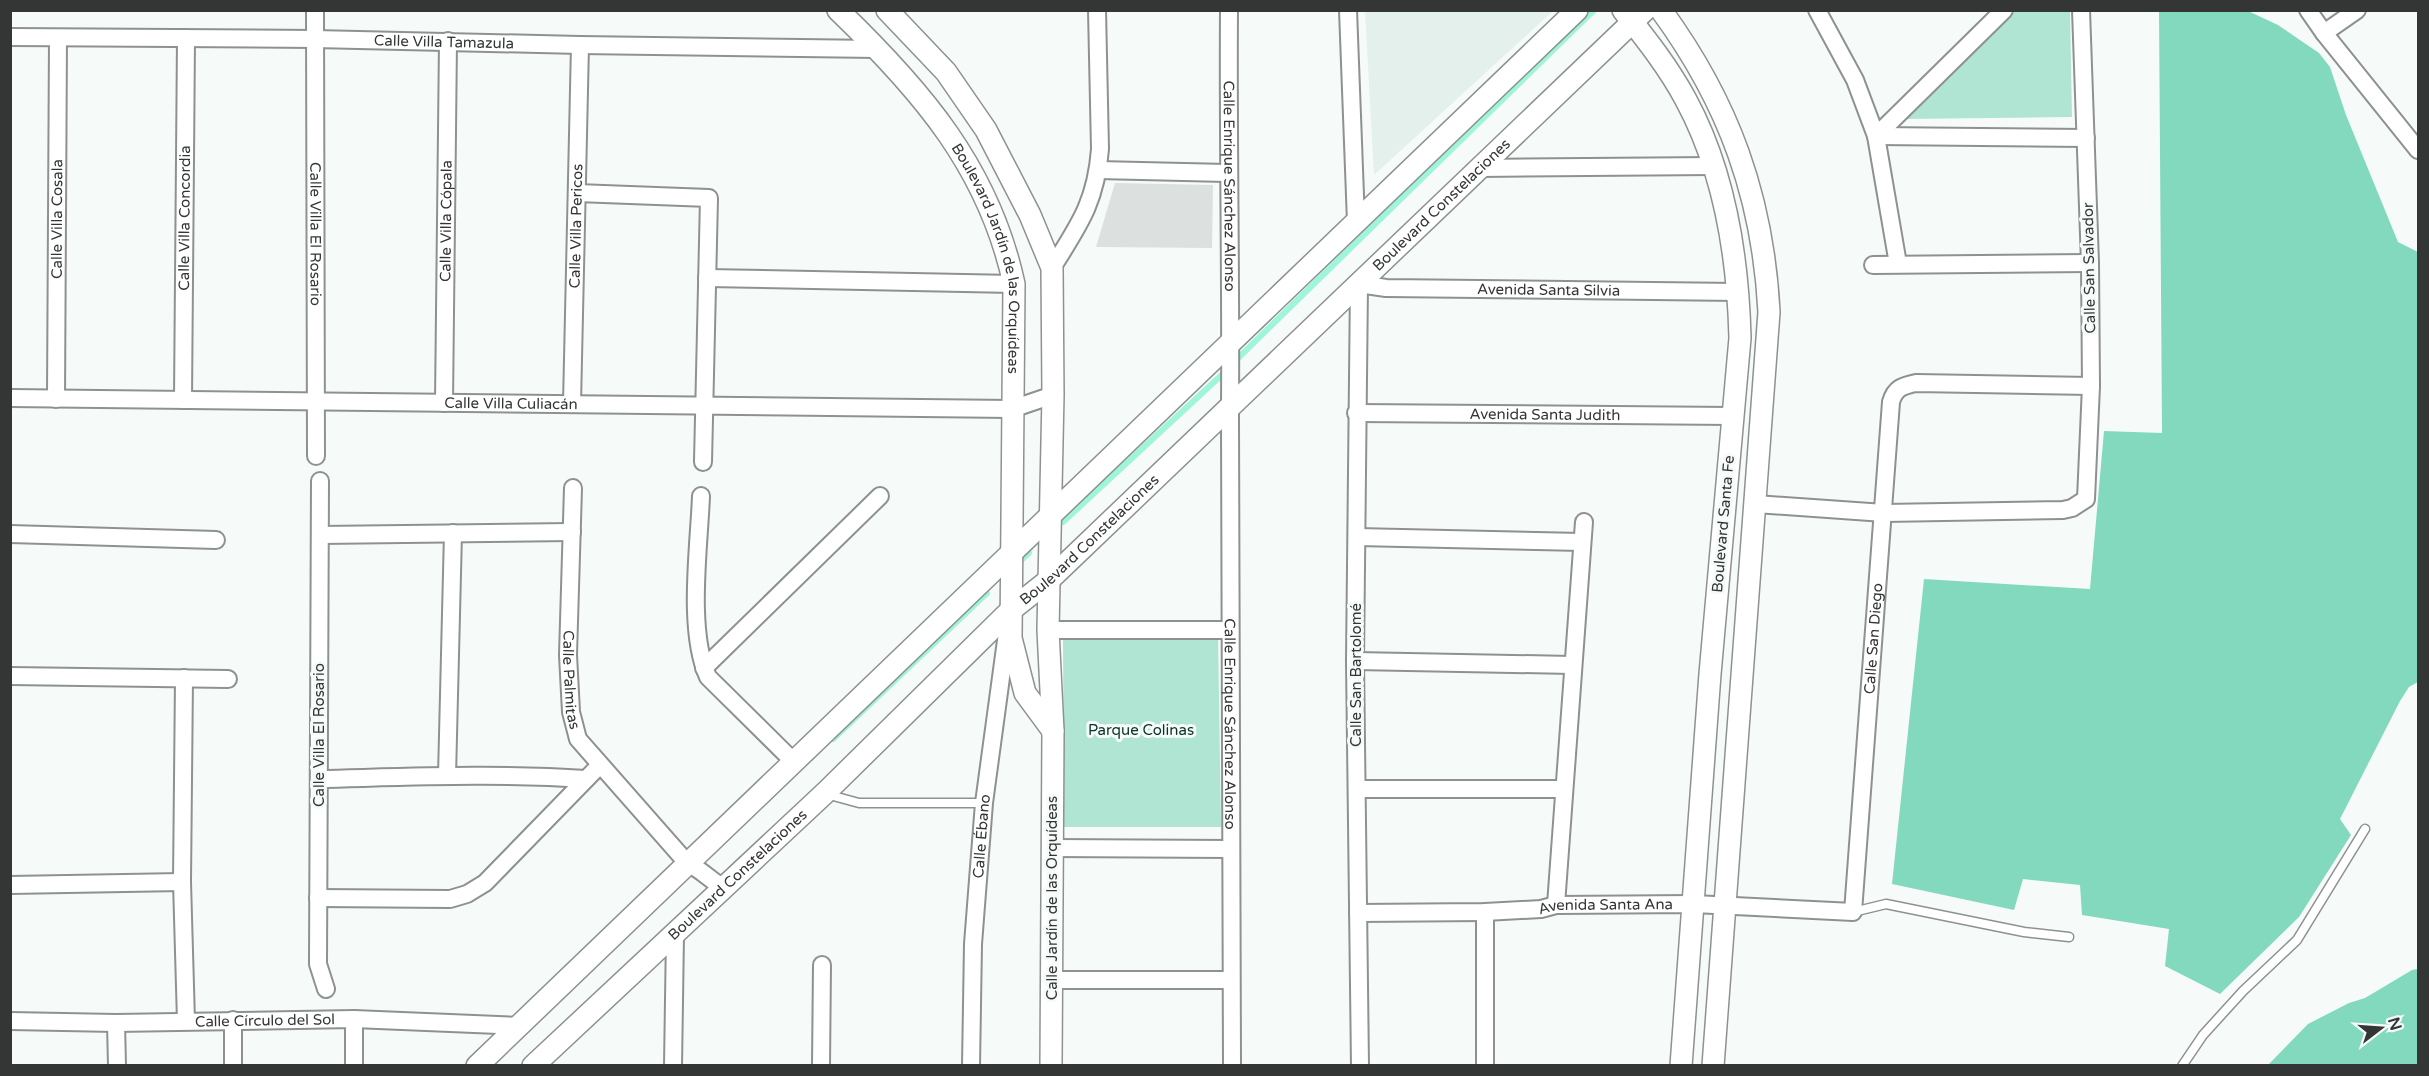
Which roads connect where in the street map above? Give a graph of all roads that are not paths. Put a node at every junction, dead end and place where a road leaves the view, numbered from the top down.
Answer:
1 (315, 10) edge
2 (838, 10) edge
3 (887, 10) edge
4 (1097, 10) edge
5 (1229, 10) edge
6 (1348, 10) edge
7 (1577, 10) edge
8 (1660, 10) edge
9 (2004, 10) edge
10 (2081, 10) edge
11 (2308, 10) edge
12 (2357, 10) edge
13 (1631, 14) edge
14 (1825, 14) edge
15 (2324, 33) junction
16 (10, 37) edge
17 (58, 38) junction
18 (186, 38) junction
19 (315, 39) junction
20 (448, 41) junction
21 (580, 45) junction
22 (878, 49) junction
23 (1876, 136) junction
24 (2086, 138) junction
25 (2418, 150) edge
26 (1714, 166) junction
27 (1480, 168) junction
28 (1098, 170) junction
29 (1227, 173) junction
30 (577, 192) junction
31 (1356, 222) junction
32 (2090, 263) junction
33 (1898, 264) junction
34 (1873, 265) dead end
35 (1052, 268) junction
36 (707, 278) junction
37 (1014, 284) junction
38 (1359, 284) junction
39 (1738, 292) junction
40 (1230, 351) junction
41 (2091, 386) junction
42 (1053, 395) junction
43 (10, 398) edge
44 (56, 399) junction
45 (183, 400) junction
46 (316, 402) junction
47 (444, 403) junction
48 (572, 404) junction
49 (703, 406) junction
50 (1230, 407) junction
51 (1012, 409) junction
52 (1356, 413) junction
53 (1732, 416) junction
54 (316, 456) dead end
55 (703, 462) dead end
56 (320, 481) dead end
57 (573, 488) dead end
58 (701, 496) dead end
59 (880, 496) dead end
60 (1756, 504) junction
61 (1052, 512) junction
62 (1884, 513) junction
63 (1584, 522) dead end
64 (572, 532) junction
65 (453, 533) junction
66 (10, 534) edge
67 (320, 535) junction
68 (1357, 537) junction
69 (216, 540) dead end
70 (1582, 542) junction
71 (1011, 555) junction
72 (1049, 580) junction
73 (1011, 610) junction
74 (1047, 630) junction
75 (1228, 630) junction
76 (1355, 661) junction
77 (1572, 665) junction
78 (704, 668) junction
79 (10, 676) edge
80 (184, 678) junction
81 (228, 679) dead end
82 (1053, 731) junction
83 (793, 761) junction
84 (600, 765) junction
85 (447, 776) junction
86 (586, 778) junction
87 (319, 779) junction
88 (1357, 789) junction
89 (1564, 789) junction
90 (825, 793) junction
91 (984, 803) junction
92 (2365, 829) dead end
93 (1052, 848) junction
94 (1230, 849) junction
95 (691, 865) junction
96 (182, 882) junction
97 (10, 885) edge
98 (719, 886) junction
99 (318, 898) junction
100 (1694, 904) junction
101 (1556, 905) junction
102 (1724, 905) junction
103 (1485, 912) junction
104 (1853, 912) junction
105 (1358, 913) junction
106 (675, 935) junction
107 (2069, 938) dead end
108 (822, 964) dead end
109 (1051, 980) junction
110 (1231, 981) junction
111 (326, 989) dead end
112 (354, 1019) junction
113 (233, 1020) junction
114 (10, 1021) edge
115 (186, 1021) junction
116 (116, 1023) junction
117 (520, 1026) junction
118 (117, 1065) edge
119 (233, 1065) edge
120 (354, 1065) edge
121 (477, 1065) edge
122 (533, 1065) edge
123 (673, 1065) edge
124 (821, 1065) edge
125 (971, 1065) edge
126 (1051, 1065) edge
127 (1232, 1065) edge
128 (1360, 1065) edge
129 (1485, 1065) edge
130 (1681, 1065) edge
131 (1713, 1065) edge
132 (2182, 1065) edge

1 - 19 street, Calle Villa El Rosario
2 - 22 street, Boulevard Jardín de las Orquídeas
3 - 35 street
4 - 28 street
5 - 29 street, Calle Enrique Sánchez Alonso
6 - 31 street
7 - 31 street
8 - 60 street, Boulevard Santa Fe
9 - 23 street
10 - 24 street, Calle San Salvador
11 - 15 street
12 - 15 street
13 - 26 street, Boulevard Santa Fe
13 - 27 street, Boulevard Constelaciones
14 - 23 street
15 - 25 street
16 - 17 street, Calle Villa Tamazula
17 - 18 street, Calle Villa Tamazula
17 - 44 street, Calle Villa Cosala
18 - 19 street, Calle Villa Tamazula
18 - 45 street, Calle Villa Concordia
19 - 20 street, Calle Villa Tamazula
19 - 46 street, Calle Villa El Rosario
20 - 21 street, Calle Villa Tamazula
20 - 47 street, Calle Villa Cópala
21 - 22 street, Calle Villa Tamazula
21 - 30 street, Calle Villa Pericos
22 - 37 street, Boulevard Jardín de las Orquídeas
23 - 24 street
23 - 33 street
24 - 32 street, Calle San Salvador
26 - 27 street
26 - 39 street, Boulevard Santa Fe
27 - 38 street, Boulevard Constelaciones
28 - 29 street
28 - 35 street
29 - 40 street, Calle Enrique Sánchez Alonso
30 - 36 street
30 - 48 street, Calle Villa Pericos
31 - 40 street
32 - 33 street
32 - 41 street, Calle San Salvador
33 - 34 street
35 - 42 street
36 - 37 street
36 - 49 street
37 - 51 street, Boulevard Jardín de las Orquídeas
38 - 39 street, Avenida Santa Silvia
38 - 50 street, Boulevard Constelaciones
38 - 52 street, Calle San Bartolomé
39 - 53 street, Boulevard Santa Fe
40 - 50 street, Calle Enrique Sánchez Alonso
40 - 61 street
41 - 62 street, Calle San Salvador
41 - 62 street, Calle San Diego
42 - 51 street, Calle Villa Culiacán
42 - 61 street
43 - 44 street, Calle Villa Culiacán
44 - 45 street, Calle Villa Culiacán
45 - 46 street, Calle Villa Culiacán
46 - 47 street, Calle Villa Culiacán
46 - 54 street, Calle Villa El Rosario
47 - 48 street, Calle Villa Culiacán
48 - 49 street, Calle Villa Culiacán
49 - 51 street, Calle Villa Culiacán
49 - 55 street
50 - 72 street, Boulevard Constelaciones
50 - 75 street, Calle Enrique Sánchez Alonso
51 - 71 street, Boulevard Jardín de las Orquídeas
52 - 53 street, Avenida Santa Judith
52 - 68 street, Calle San Bartolomé
53 - 100 street, Boulevard Santa Fe
56 - 67 street, Calle Villa El Rosario
57 - 64 street, Calle Palmitas
58 - 78 street
59 - 78 street
60 - 62 street
60 - 102 street, Boulevard Santa Fe
61 - 71 street
61 - 72 street, Calle Jardín de las Orquídeas
62 - 104 street, Calle San Diego
63 - 70 street
64 - 65 street
64 - 84 street, Calle Palmitas
65 - 67 street
65 - 85 street
66 - 69 street
67 - 87 street, Calle Villa El Rosario
68 - 70 street
68 - 76 street, Calle San Bartolomé
70 - 77 street
71 - 73 street, Boulevard Jardín de las Orquídeas
71 - 83 street
72 - 73 street, Boulevard Constelaciones
72 - 74 street, Calle Jardín de las Orquídeas
73 - 82 street
73 - 90 street, Boulevard Constelaciones
73 - 91 street, Calle Ébano
74 - 75 street
74 - 82 street, Calle Jardín de las Orquídeas
75 - 94 street, Calle Enrique Sánchez Alonso
76 - 77 street
76 - 88 street, Calle San Bartolomé
77 - 89 street
78 - 83 street
79 - 80 street
80 - 81 street
80 - 96 street
82 - 93 street, Calle Jardín de las Orquídeas
83 - 95 street
84 - 86 street
84 - 95 street, Calle Palmitas
85 - 86 street
85 - 87 street
86 - 99 street
87 - 99 street, Calle Villa El Rosario
88 - 89 street
88 - 105 street, Calle San Bartolomé
89 - 101 street
90 - 91 lane
90 - 98 street, Boulevard Constelaciones
91 - 125 street, Calle Ébano
92 - 132 lane
93 - 94 street
93 - 109 street, Calle Jardín de las Orquídeas
94 - 110 street, Calle Enrique Sánchez Alonso
95 - 98 street, Calle Palmitas
95 - 117 street
96 - 97 street
96 - 115 street
98 - 106 street, Boulevard Constelaciones
99 - 111 street, Calle Villa El Rosario
100 - 101 street, Avenida Santa Ana
100 - 102 street, Avenida Santa Ana
100 - 130 street, Boulevard Santa Fe
101 - 103 street, Avenida Santa Ana
102 - 104 street, Avenida Santa Ana
102 - 131 street, Boulevard Santa Fe
103 - 105 street, Avenida Santa Ana
103 - 129 street
104 - 107 lane
105 - 128 street, Calle San Bartolomé
106 - 122 street, Boulevard Constelaciones
106 - 123 street
108 - 124 street
109 - 110 street
109 - 126 street, Calle Jardín de las Orquídeas
110 - 127 street, Calle Enrique Sánchez Alonso
112 - 113 street, Calle Círculo del Sol
112 - 117 street, Calle Círculo del Sol
112 - 120 street
113 - 115 street, Calle Círculo del Sol
113 - 119 street
114 - 116 street, Calle Círculo del Sol
115 - 116 street, Calle Círculo del Sol
116 - 118 street
117 - 121 street

